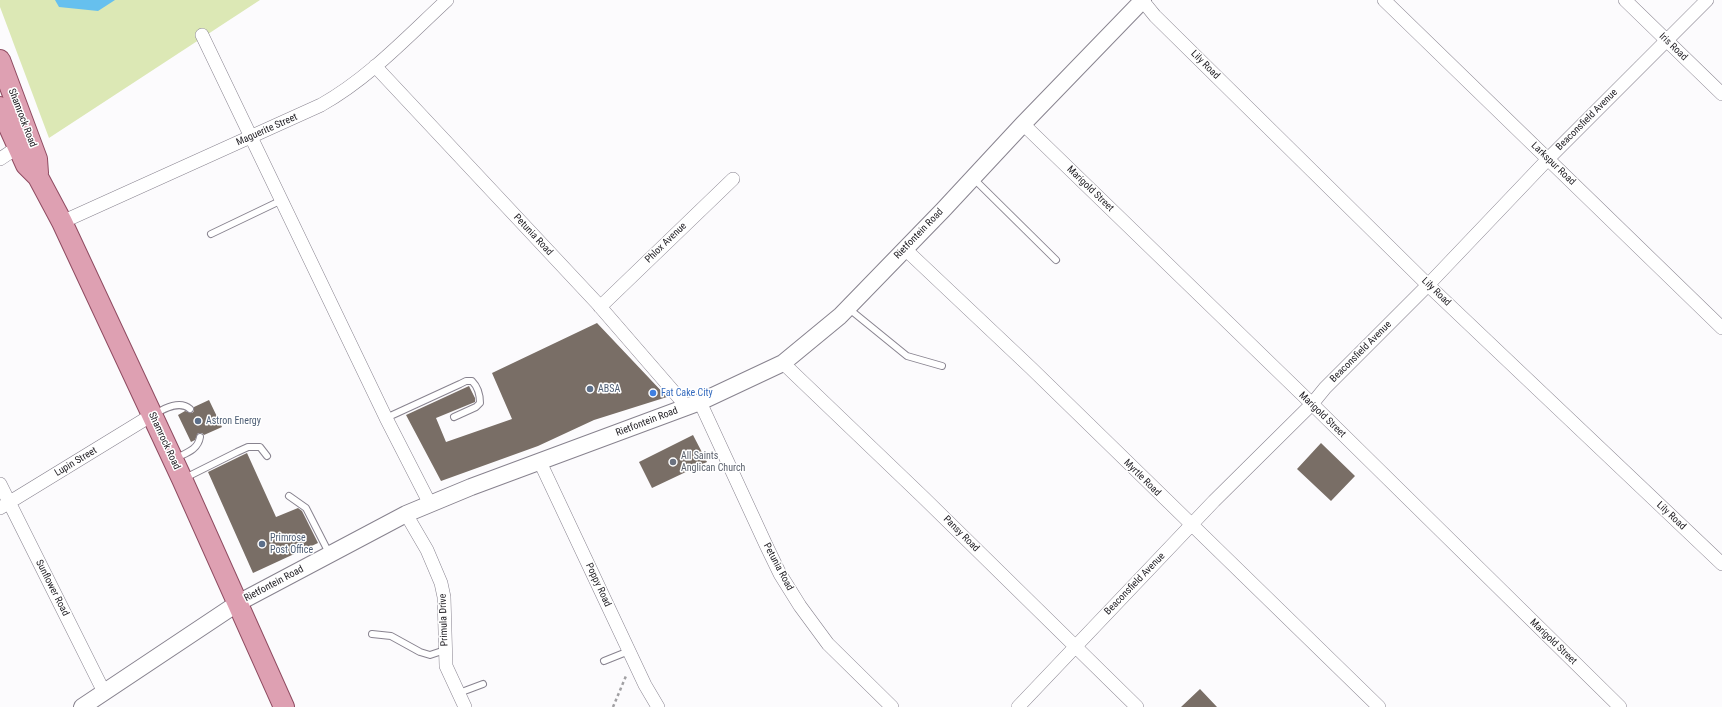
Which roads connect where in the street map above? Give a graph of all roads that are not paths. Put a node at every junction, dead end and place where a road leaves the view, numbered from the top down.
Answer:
1 (447, 0) edge
2 (1384, 0) edge
3 (1625, 0) edge
4 (1707, 0) edge
5 (1138, 1) edge
6 (202, 35) dead end
7 (1667, 41) junction
8 (0, 60) edge
9 (375, 66) junction
10 (1722, 94) edge
11 (0, 107) edge
12 (1022, 124) junction
13 (252, 137) junction
14 (18, 146) junction
15 (0, 159) edge
16 (1548, 159) junction
17 (38, 177) junction
18 (973, 178) junction
19 (733, 179) dead end
20 (282, 200) junction
21 (62, 222) junction
22 (211, 234) dead end
23 (905, 249) junction
24 (1056, 260) dead end
25 (1428, 285) junction
26 (600, 307) junction
27 (848, 307) junction
28 (1722, 328) edge
29 (783, 364) junction
30 (942, 366) dead end
31 (693, 404) junction
32 (1312, 404) junction
33 (190, 409) dead end
34 (152, 416) junction
35 (454, 417) dead end
36 (386, 418) junction
37 (200, 437) dead end
38 (267, 456) dead end
39 (173, 460) junction
40 (540, 462) junction
41 (182, 479) junction
42 (0, 484) edge
43 (288, 496) dead end
44 (430, 504) junction
45 (4, 505) edge
46 (406, 514) junction
47 (1192, 525) junction
48 (330, 554) junction
49 (1722, 564) edge
50 (238, 603) junction
51 (372, 634) dead end
52 (1075, 647) junction
53 (445, 650) junction
54 (629, 651) junction
55 (604, 661) dead end
56 (483, 684) dead end
57 (459, 693) junction
58 (94, 702) edge
59 (284, 707) edge
60 (465, 707) edge
61 (658, 707) edge
62 (892, 707) edge
63 (1018, 707) edge
64 (1137, 707) edge
65 (1379, 707) edge
66 (1620, 707) edge

1 - 9 street, Maguerite Street
2 - 16 street, Larkspur Road
3 - 7 street, Iris Road
4 - 7 street, Beaconsfield Avenue
5 - 12 street, Rietfontein Road
5 - 25 street, Lily Road
6 - 13 street
7 - 10 street, Iris Road
7 - 16 street, Beaconsfield Avenue
8 - 17 main road, Shamrock Road
9 - 13 street, Maguerite Street
9 - 26 street, Petunia Road
11 - 14 main road, Shamrock Road
12 - 18 street, Rietfontein Road
12 - 32 street, Marigold Street
13 - 20 street
13 - 21 street, Maguerite Street
14 - 15 street
14 - 17 main road, Shamrock Road
16 - 25 street, Beaconsfield Avenue
16 - 28 street, Larkspur Road
17 - 21 main road, Shamrock Road
18 - 23 street, Rietfontein Road
18 - 24 lane
19 - 26 street, Phlox Avenue
20 - 22 lane
20 - 36 street
21 - 34 main road, Shamrock Road
23 - 27 street, Rietfontein Road
23 - 47 street, Myrtle Road
25 - 32 street, Beaconsfield Avenue
25 - 49 street, Lily Road
26 - 31 street, Petunia Road
27 - 29 street, Rietfontein Road
27 - 30 lane
29 - 31 street, Rietfontein Road
29 - 52 street, Pansy Road
31 - 40 street, Rietfontein Road
31 - 62 street, Petunia Road
32 - 47 street, Beaconsfield Avenue
32 - 66 street, Marigold Street
33 - 34 lane
34 - 39 main road, Shamrock Road
34 - 45 street, Lupin Street
35 - 36 lane
36 - 44 street
37 - 39 lane
38 - 41 lane
39 - 41 main road, Shamrock Road
40 - 44 street, Rietfontein Road
40 - 54 street, Poppy Road
41 - 50 main road, Shamrock Road
42 - 45 street, Sunflower Road
43 - 48 lane
44 - 46 street, Rietfontein Road
45 - 58 street, Sunflower Road
46 - 48 street, Rietfontein Road
46 - 53 street, Primula Drive
47 - 52 street, Beaconsfield Avenue
47 - 65 street, Myrtle Road
48 - 50 street, Rietfontein Road
50 - 58 street, Rietfontein Road
50 - 59 main road, Shamrock Road
51 - 53 lane
52 - 63 street, Beaconsfield Avenue
52 - 64 street, Pansy Road
53 - 57 street, Primula Drive
54 - 55 lane
54 - 61 street, Poppy Road
56 - 57 lane
57 - 60 street, Primula Drive

